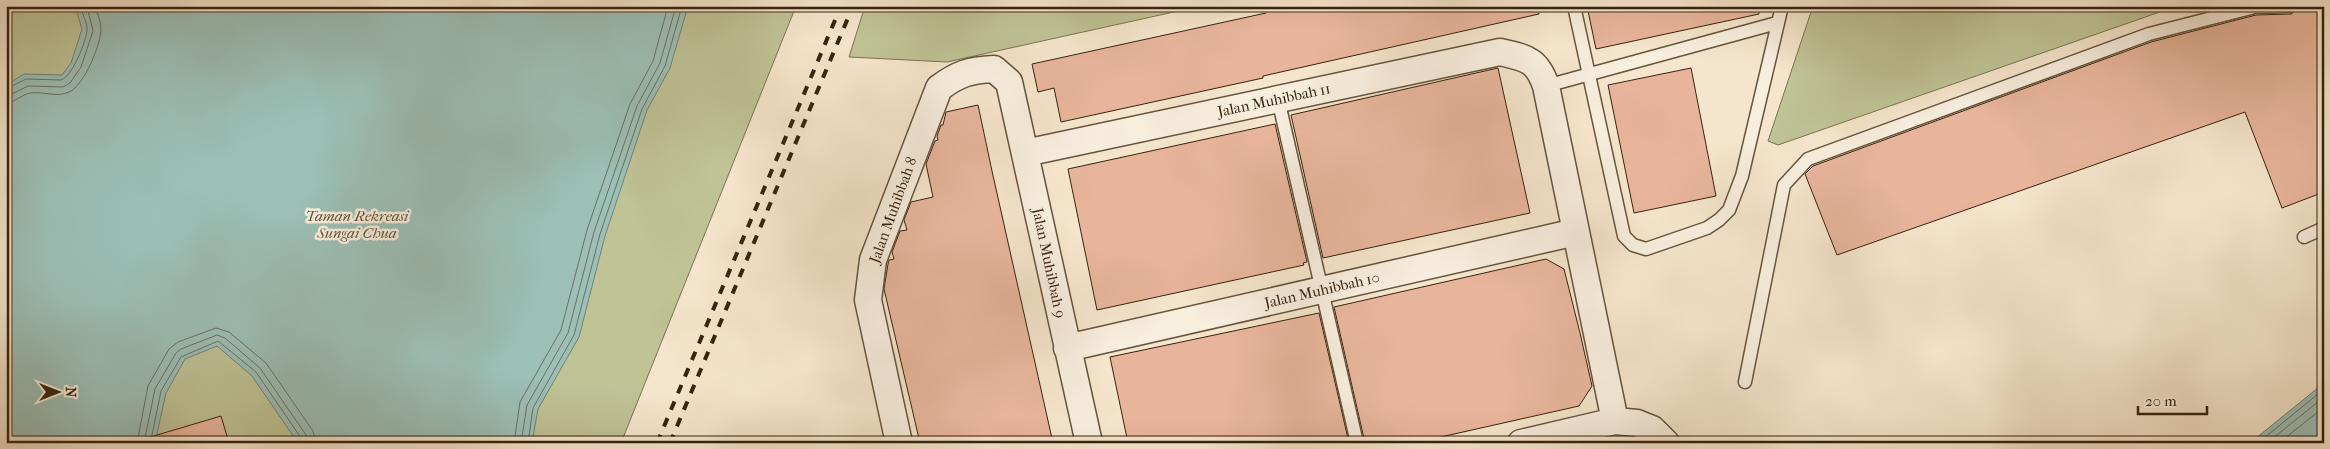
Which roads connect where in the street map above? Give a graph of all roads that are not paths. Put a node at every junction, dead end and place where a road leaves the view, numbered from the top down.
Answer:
1 (1574, 6) edge
2 (1782, 6) edge
3 (2290, 6) edge
4 (1777, 23) junction
5 (1589, 74) junction
6 (1009, 82) joint
7 (1546, 86) junction
8 (1278, 99) junction
9 (1025, 153) junction
10 (2324, 228) edge
11 (1576, 232) junction
12 (2304, 237) dead end
13 (1321, 290) junction
14 (1067, 348) junction
15 (1745, 382) dead end
16 (1626, 422) junction
17 (899, 443) edge
18 (1089, 443) edge
19 (1357, 443) edge
20 (1521, 443) edge
21 (1666, 443) edge

1 - 5 lane
2 - 4 lane
3 - 15 lane
4 - 5 lane
4 - 5 lane
5 - 7 lane
6 - 9 street, Jalan Muhibbah 9
6 - 17 street, Jalan Muhibbah 8
7 - 8 street, Jalan Muhibbah 11
7 - 11 street
8 - 9 street, Jalan Muhibbah 11
8 - 13 lane
9 - 14 street, Jalan Muhibbah 9
10 - 12 lane
11 - 13 street, Jalan Muhibbah 10
11 - 16 street
13 - 14 street, Jalan Muhibbah 10
13 - 19 lane
14 - 18 street, Jalan Muhibbah 9
16 - 20 street
16 - 21 street

